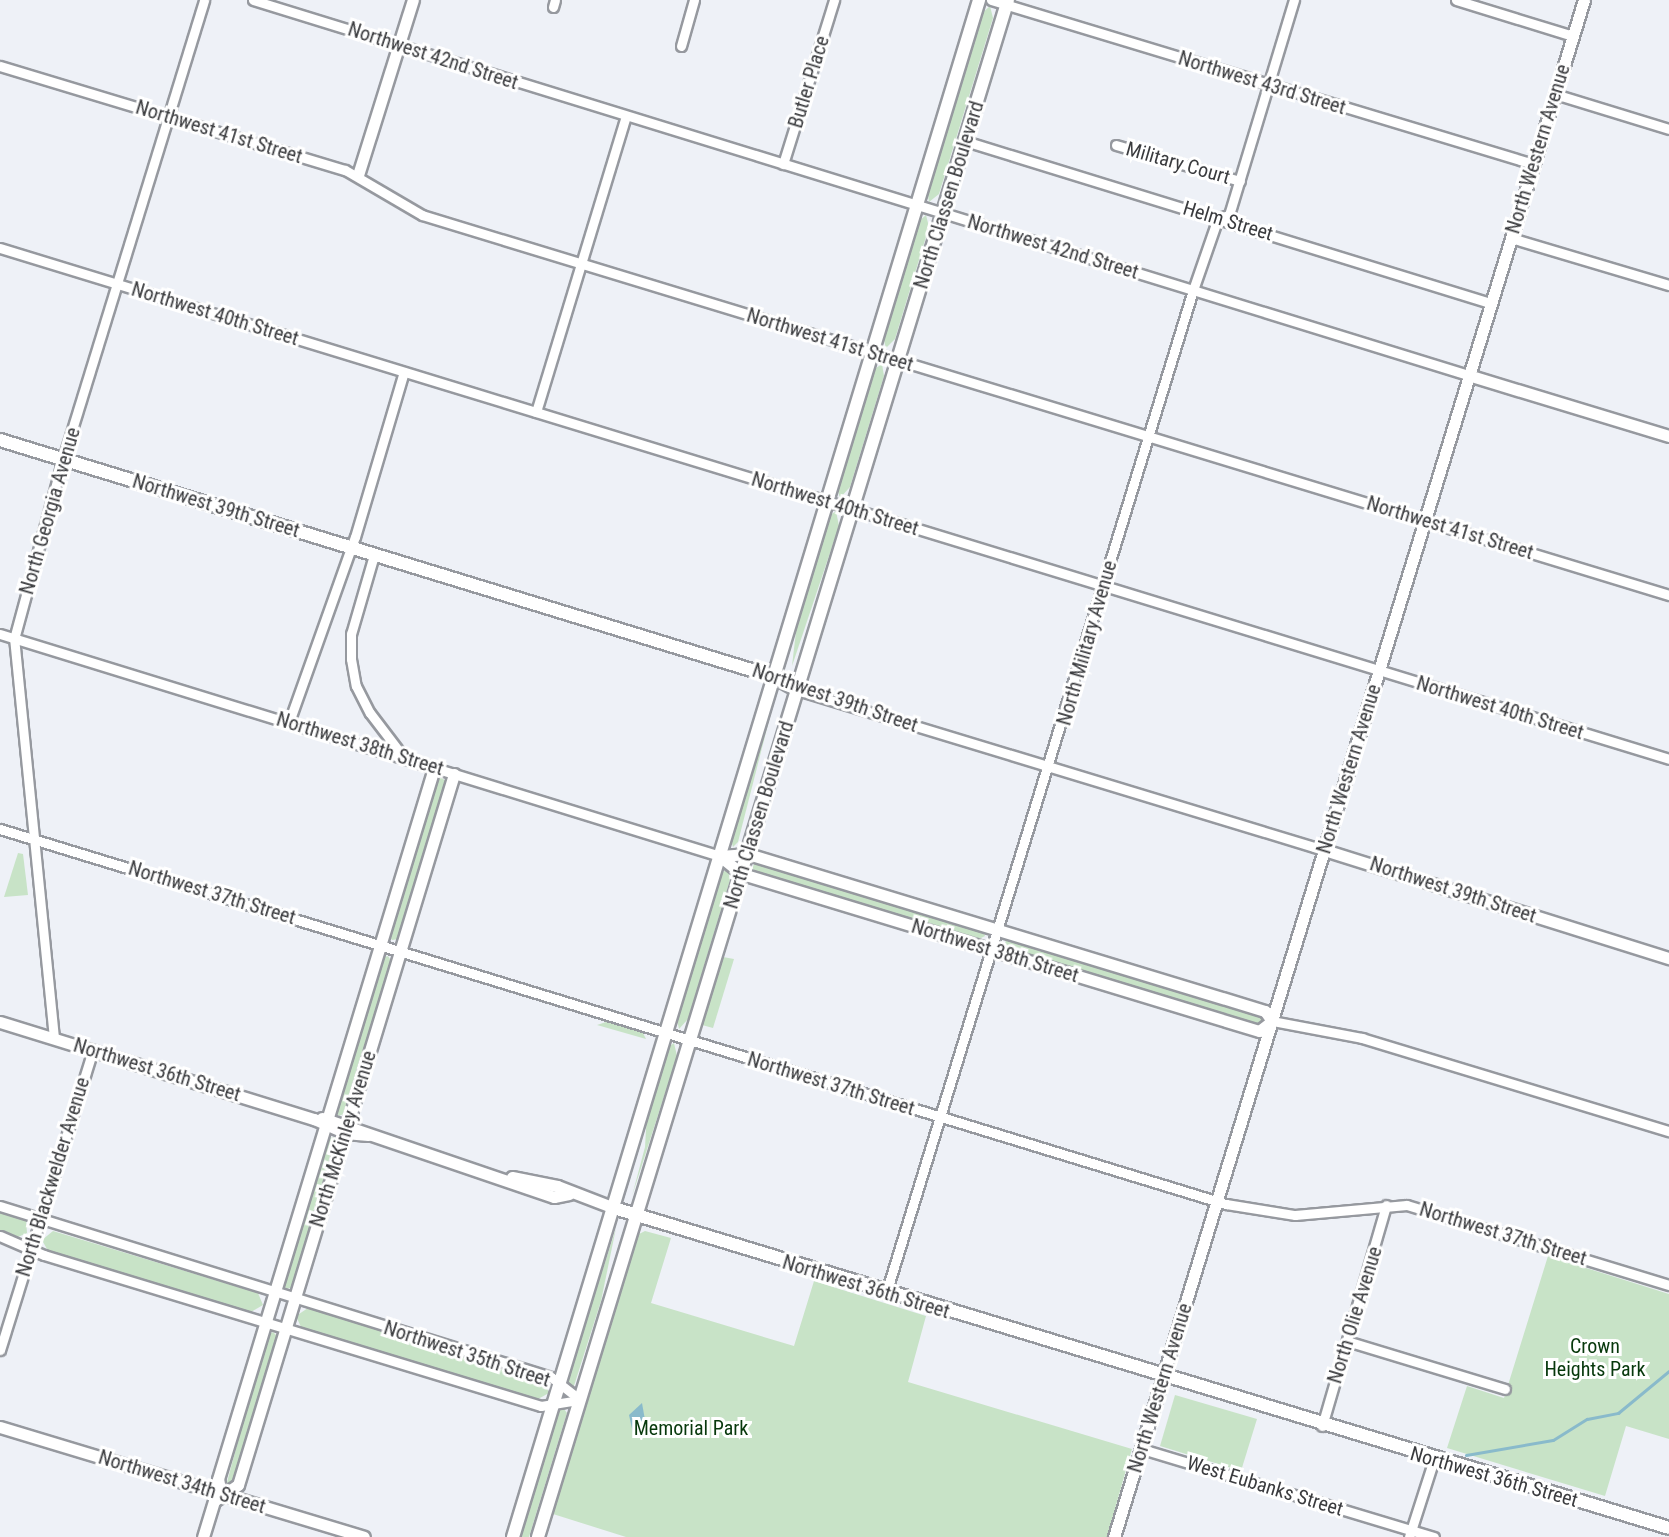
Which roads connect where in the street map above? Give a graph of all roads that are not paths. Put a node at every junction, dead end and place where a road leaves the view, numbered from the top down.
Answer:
1 (204, 0) edge
2 (253, 0) edge
3 (413, 0) edge
4 (694, 0) edge
5 (834, 0) edge
6 (979, 0) edge
7 (991, 0) edge
8 (1294, 0) edge
9 (1456, 0) edge
10 (1584, 0) edge
11 (1007, 3) edge
12 (1573, 36) junction
13 (399, 46) junction
14 (681, 46) dead end
15 (0, 66) edge
16 (1268, 85) junction
17 (1555, 94) junction
18 (167, 116) junction
19 (626, 116) junction
20 (1669, 129) edge
21 (965, 141) junction
22 (1116, 145) dead end
23 (783, 164) junction
24 (1533, 164) junction
25 (358, 175) junction
26 (1240, 181) junction
27 (917, 205) junction
28 (943, 213) junction
29 (1218, 218) junction
30 (1511, 238) junction
31 (0, 248) edge
32 (581, 263) junction
33 (117, 284) junction
34 (1669, 285) edge
35 (1193, 290) junction
36 (1490, 303) junction
37 (872, 353) junction
38 (898, 361) junction
39 (404, 372) junction
40 (1468, 375) junction
41 (536, 412) junction
42 (1669, 436) edge
43 (1148, 437) junction
44 (0, 440) edge
45 (63, 459) junction
46 (827, 502) junction
47 (852, 509) junction
48 (1424, 521) junction
49 (351, 547) junction
50 (374, 555) junction
51 (1103, 586) junction
52 (1669, 595) edge
53 (0, 634) edge
54 (14, 639) junction
55 (1379, 670) junction
56 (774, 677) junction
57 (797, 690) junction
58 (289, 722) junction
59 (405, 759) junction
60 (1669, 759) edge
61 (1051, 767) junction
62 (434, 768) junction
63 (454, 774) junction
64 (0, 829) edge
65 (36, 840) junction
66 (1324, 850) junction
67 (748, 854) junction
68 (720, 856) junction
69 (742, 874) junction
70 (998, 930) junction
71 (381, 944) junction
72 (992, 949) junction
73 (400, 950) junction
74 (1669, 958) edge
75 (1272, 1021) junction
76 (0, 1022) edge
77 (665, 1033) junction
78 (54, 1038) junction
79 (691, 1041) junction
80 (93, 1050) junction
81 (940, 1117) junction
82 (326, 1122) junction
83 (346, 1129) junction
84 (1669, 1131) edge
85 (1217, 1201) junction
86 (1386, 1205) junction
87 (0, 1206) edge
88 (614, 1208) junction
89 (635, 1215) junction
90 (40, 1220) junction
91 (0, 1236) edge
92 (31, 1248) junction
93 (1669, 1285) edge
94 (274, 1293) junction
95 (886, 1293) junction
96 (295, 1299) junction
97 (266, 1321) junction
98 (286, 1327) junction
99 (1347, 1341) junction
100 (0, 1350) edge
101 (1164, 1377) junction
102 (561, 1385) junction
103 (1505, 1389) dead end
104 (580, 1400) junction
105 (555, 1405) junction
106 (1322, 1426) junction
107 (0, 1427) edge
108 (1142, 1449) junction
109 (1434, 1459) junction
110 (221, 1494) junction
111 (1669, 1528) edge
112 (1410, 1534) edge
113 (203, 1537) edge
114 (364, 1537) edge
115 (513, 1537) edge
116 (538, 1537) edge
117 (1114, 1537) edge
118 (1434, 1537) edge

1 - 18 street, North Georgia Avenue
2 - 13 street, Northwest 42nd Street
3 - 13 street
4 - 14 street
5 - 23 street, Butler Place
6 - 27 main road, North Classen Boulevard
7 - 11 street, Northwest 43rd Street
8 - 16 street, North Military Avenue
9 - 12 street
10 - 12 street, North Western Avenue
11 - 16 street, Northwest 43rd Street
11 - 21 main road, North Classen Boulevard
12 - 17 street, North Western Avenue
13 - 19 street, Northwest 42nd Street
13 - 25 street
15 - 18 street, Northwest 41st Street
16 - 24 street, Northwest 43rd Street
16 - 26 street, North Military Avenue
17 - 20 street
17 - 24 street, North Western Avenue
18 - 25 street, Northwest 41st Street
18 - 33 street, North Georgia Avenue
19 - 23 street, Northwest 42nd Street
19 - 32 street
21 - 28 main road, North Classen Boulevard
21 - 29 street, Helm Street
22 - 26 street, Military Court
23 - 27 street, Northwest 42nd Street
24 - 30 street, North Western Avenue
25 - 32 street, Northwest 41st Street
26 - 29 street, North Military Avenue
27 - 28 street, Northwest 42nd Street
27 - 37 main road, North Classen Boulevard
28 - 35 street, Northwest 42nd Street
28 - 38 main road, North Classen Boulevard
29 - 35 street, North Military Avenue
29 - 36 street, Helm Street
30 - 34 street
30 - 36 street, North Western Avenue
31 - 33 street, Northwest 40th Street
32 - 37 street, Northwest 41st Street
32 - 41 street
33 - 39 street, Northwest 40th Street
33 - 45 street, North Georgia Avenue
35 - 40 street, Northwest 42nd Street
35 - 43 street, North Military Avenue
36 - 40 street, North Western Avenue
37 - 38 street, Northwest 41st Street
37 - 46 main road, North Classen Boulevard
38 - 43 street, Northwest 41st Street
38 - 47 main road, North Classen Boulevard
39 - 41 street, Northwest 40th Street
39 - 49 street
40 - 42 street, Northwest 42nd Street
40 - 48 street, North Western Avenue
41 - 46 street, Northwest 40th Street
43 - 48 street, Northwest 41st Street
43 - 51 street, North Military Avenue
44 - 45 main road, Northwest 39th Street
45 - 49 main road, Northwest 39th Street
45 - 54 street, North Georgia Avenue
46 - 47 street, Northwest 40th Street
46 - 56 main road, North Classen Boulevard
47 - 51 street, Northwest 40th Street
47 - 57 main road, North Classen Boulevard
48 - 52 street, Northwest 41st Street
48 - 55 street, North Western Avenue
49 - 50 main road, Northwest 39th Street
49 - 58 street
50 - 56 main road, Northwest 39th Street
50 - 59 street
51 - 55 street, Northwest 40th Street
51 - 61 street, North Military Avenue
53 - 54 street, Northwest 38th Street
54 - 58 street, Northwest 38th Street
54 - 65 street, North Georgia Avenue
55 - 60 street, Northwest 40th Street
55 - 66 street, North Western Avenue
56 - 57 main road, Northwest 39th Street
56 - 68 main road, North Classen Boulevard
57 - 61 street, Northwest 39th Street
57 - 67 main road, North Classen Boulevard
58 - 59 street, Northwest 38th Street
59 - 62 street, Northwest 38th Street
61 - 66 street, Northwest 39th Street
61 - 70 street, North Military Avenue
62 - 63 street, Northwest 38th Street
62 - 71 street, North McKinley Avenue
63 - 68 street, Northwest 38th Street
63 - 73 street, North McKinley Avenue
64 - 65 street, Northwest 37th Street
65 - 71 street, Northwest 37th Street
65 - 78 street, North Georgia Avenue
66 - 74 street, Northwest 39th Street
66 - 75 street, North Western Avenue
67 - 68 street, Northwest 38th Street
67 - 69 main road, North Classen Boulevard
67 - 70 street, Northwest 38th Street
68 - 69 street, Northwest 38th Street
68 - 77 main road, North Classen Boulevard
69 - 72 street, Northwest 38th Street
69 - 79 main road, North Classen Boulevard
70 - 72 street, North Military Avenue
70 - 75 street, Northwest 38th Street
71 - 73 street, Northwest 37th Street
71 - 82 street, North McKinley Avenue
72 - 75 street, Northwest 38th Street
72 - 81 street, North Military Avenue
73 - 77 street, Northwest 37th Street
73 - 83 street, North McKinley Avenue
75 - 84 street, Northwest 38th Street
75 - 85 street, North Western Avenue
76 - 78 street, Northwest 36th Street
77 - 79 street, Northwest 37th Street
77 - 88 main road, North Classen Boulevard
78 - 80 street, Northwest 36th Street
79 - 81 street, Northwest 37th Street
79 - 89 main road, North Classen Boulevard
80 - 82 street, Northwest 36th Street
80 - 90 street, North Blackwelder Avenue
81 - 85 street, Northwest 37th Street
81 - 95 street, North Military Avenue
82 - 83 street, Northwest 36th Street
82 - 94 street, North McKinley Avenue
83 - 88 street, Northwest 36th Street
83 - 96 street, North McKinley Avenue
85 - 86 street, Northwest 37th Street
85 - 101 street, North Western Avenue
86 - 93 street, Northwest 37th Street
86 - 99 street, North Olie Avenue
87 - 90 street, Northwest 35th Street
88 - 89 main road, Northwest 36th Street
88 - 102 main road, North Classen Boulevard
89 - 95 main road, Northwest 36th Street
89 - 104 main road, North Classen Boulevard
90 - 92 street, North Blackwelder Avenue
90 - 94 street, Northwest 35th Street
91 - 92 street, Northwest 35th Street
92 - 97 street, Northwest 35th Street
92 - 100 street, North Blackwelder Avenue
94 - 96 street, Northwest 35th Street
94 - 97 street, North McKinley Avenue
95 - 101 main road, Northwest 36th Street
96 - 98 street, North McKinley Avenue
96 - 102 street, Northwest 35th Street
97 - 98 street, Northwest 35th Street
97 - 110 street, North McKinley Avenue
98 - 105 street, Northwest 35th Street
98 - 110 street, North McKinley Avenue
99 - 103 street
99 - 106 street, North Olie Avenue
101 - 106 main road, Northwest 36th Street
101 - 108 street, North Western Avenue
102 - 104 street, Northwest 35th Street
102 - 105 main road, North Classen Boulevard
104 - 105 street, Northwest 35th Street
104 - 116 main road, North Classen Boulevard
105 - 115 main road, North Classen Boulevard
106 - 109 main road, Northwest 36th Street
107 - 110 street, Northwest 34th Street
108 - 112 street, West Eubanks Street
108 - 117 street, North Western Avenue
109 - 111 main road, Northwest 36th Street
109 - 112 street
110 - 113 street, North McKinley Avenue
110 - 114 street, Northwest 34th Street
112 - 118 street, West Eubanks Street

